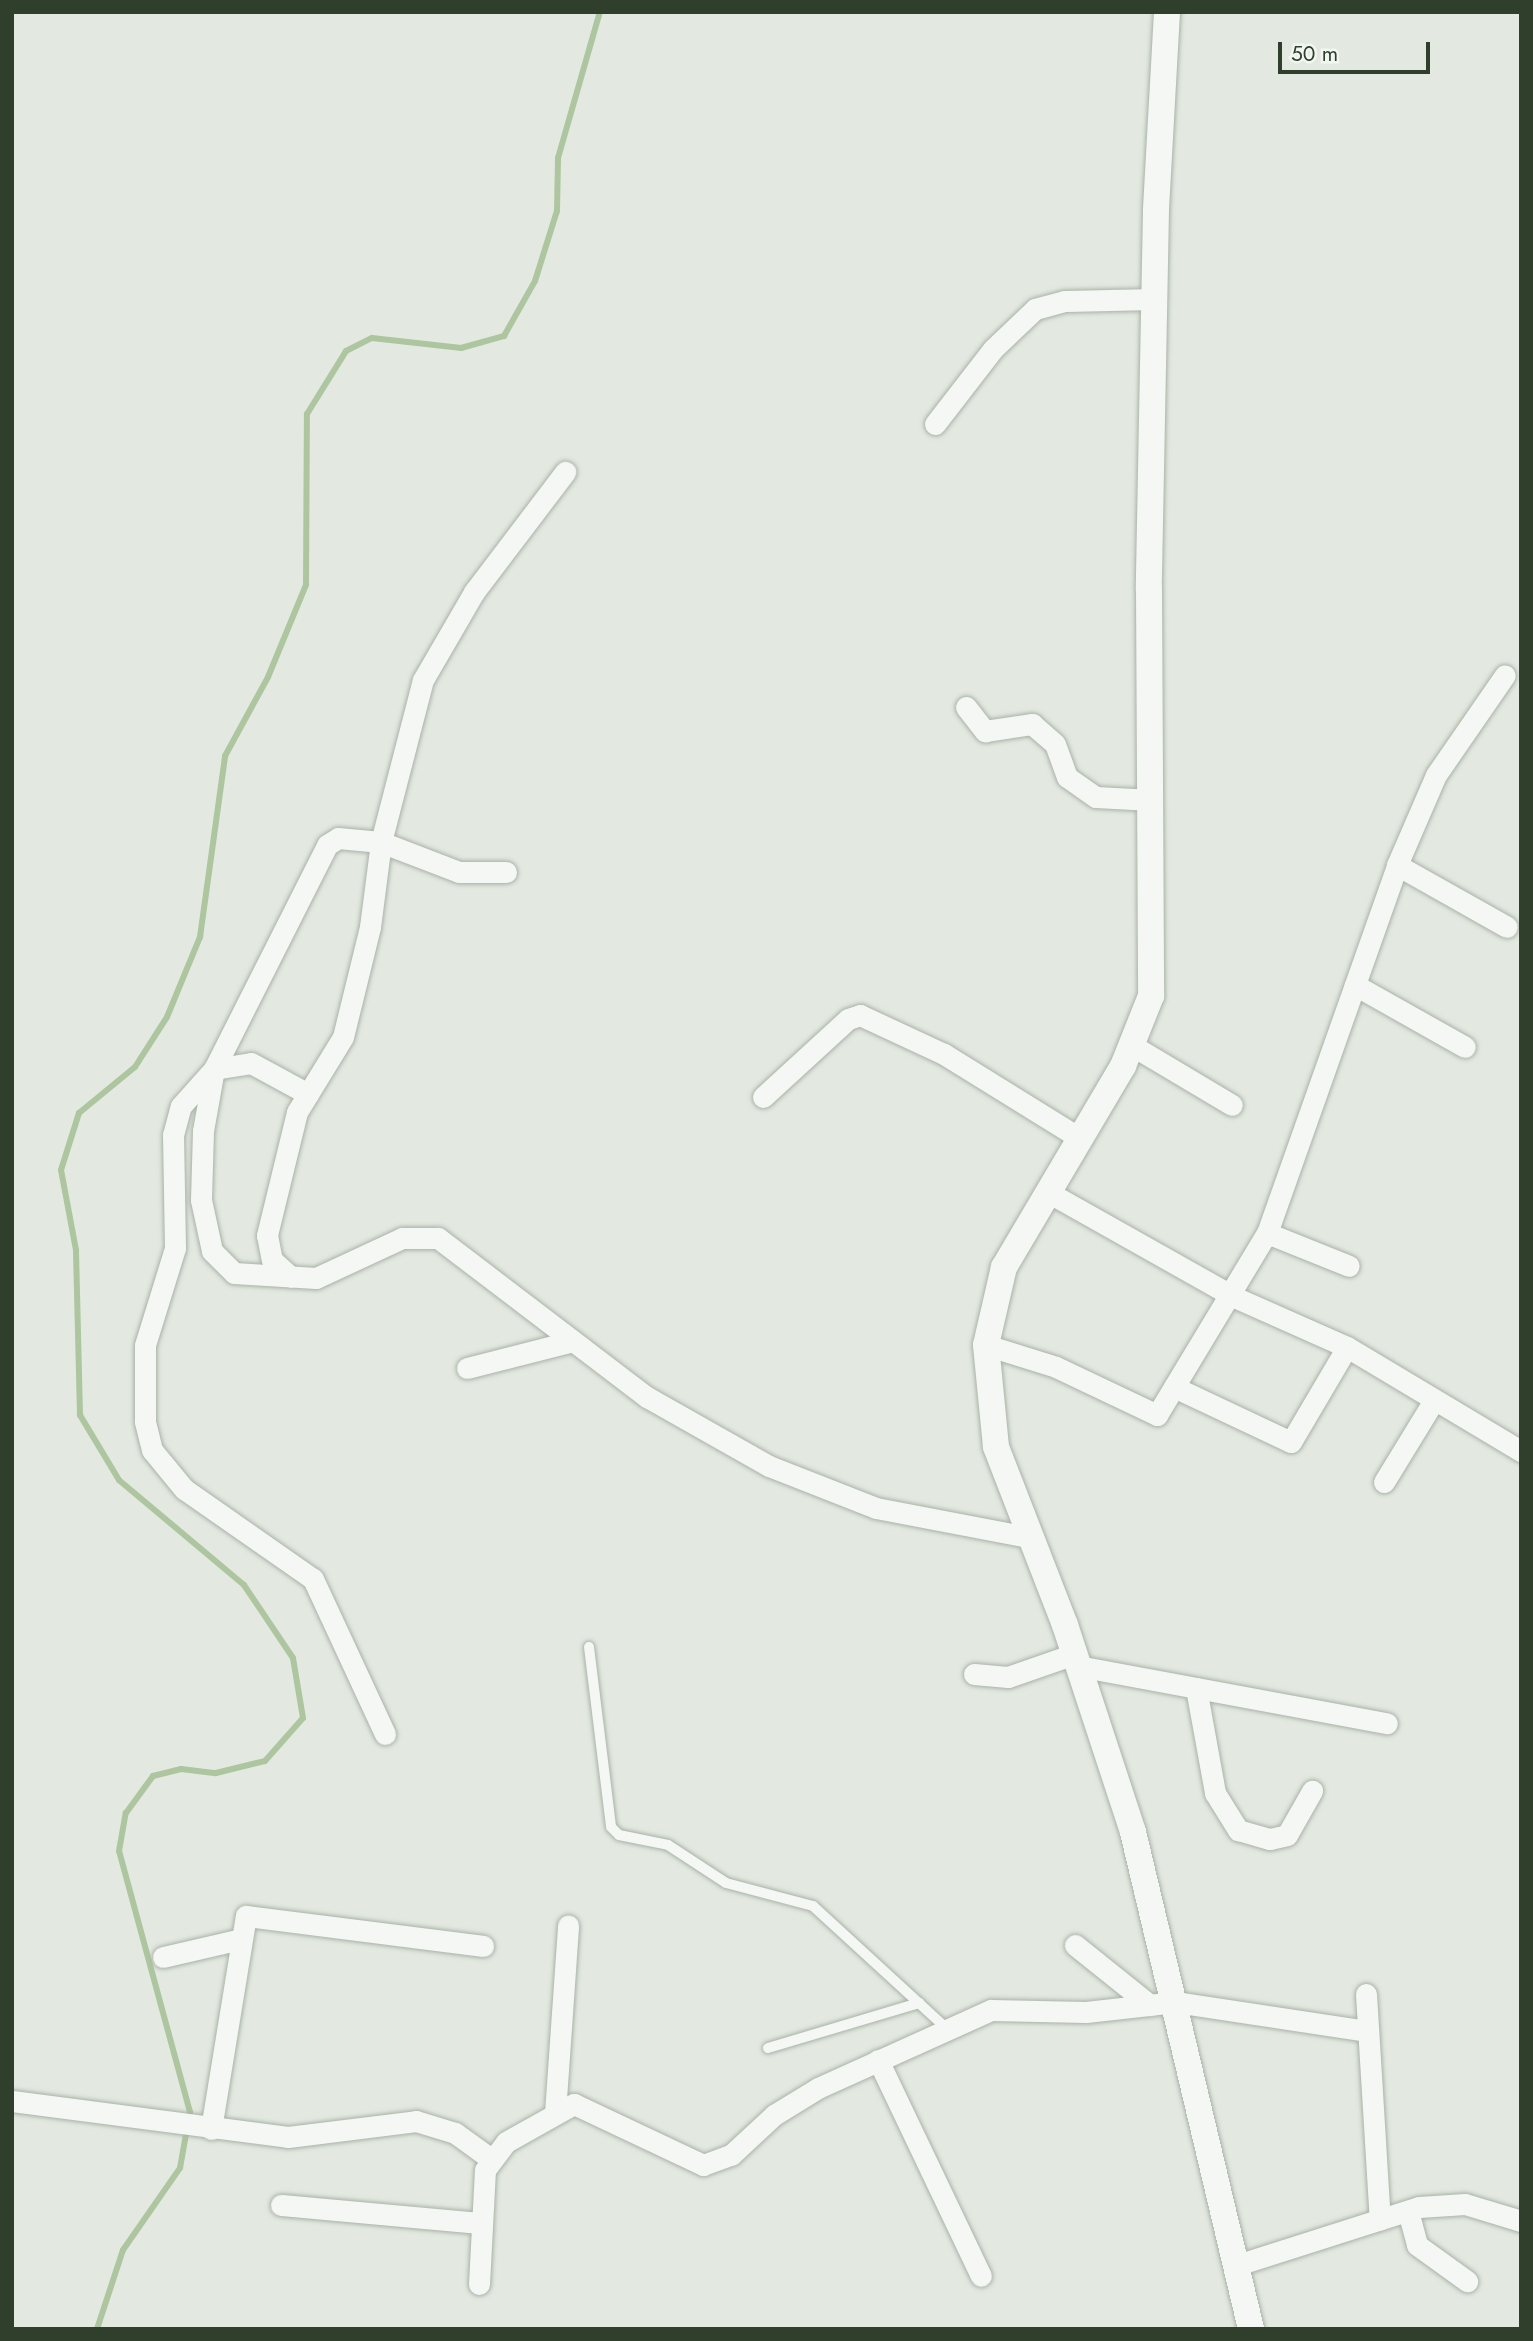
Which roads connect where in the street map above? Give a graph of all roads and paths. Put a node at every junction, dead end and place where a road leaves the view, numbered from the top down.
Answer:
1 (1167, 12) edge
2 (1155, 299) junction
3 (935, 424) dead end
4 (565, 472) dead end
5 (1505, 675) dead end
6 (966, 707) dead end
7 (1152, 800) junction
8 (380, 842) junction
9 (1397, 865) junction
10 (506, 872) dead end
11 (1507, 927) dead end
12 (1355, 985) junction
13 (1133, 1046) junction
14 (1465, 1046) dead end
15 (214, 1069) junction
16 (308, 1094) junction
17 (763, 1097) dead end
18 (1232, 1105) dead end
19 (1081, 1139) junction
20 (1046, 1191) junction
21 (1267, 1233) junction
22 (1349, 1266) dead end
23 (291, 1277) junction
24 (1233, 1296) junction
25 (573, 1341) junction
26 (986, 1345) junction
27 (1347, 1347) junction
28 (467, 1368) dead end
29 (1174, 1387) junction
30 (1433, 1402) junction
31 (1521, 1451) edge
32 (1384, 1482) dead end
33 (1033, 1538) junction
34 (589, 1647) dead end
35 (1076, 1660) junction
36 (974, 1674) dead end
37 (1196, 1688) junction
38 (1387, 1723) dead end
39 (385, 1734) dead end
40 (1312, 1791) dead end
41 (568, 1925) dead end
42 (242, 1939) junction
43 (1075, 1945) dead end
44 (483, 1946) dead end
45 (163, 1957) dead end
46 (1366, 1994) dead end
47 (919, 2003) junction
48 (1162, 2003) junction
49 (946, 2028) junction
50 (1366, 2031) junction
51 (768, 2048) dead end
52 (878, 2060) junction
53 (12, 2101) edge
54 (555, 2113) junction
55 (206, 2128) junction
56 (491, 2159) junction
57 (281, 2205) dead end
58 (1408, 2211) junction
59 (1380, 2220) junction
60 (1521, 2221) edge
61 (480, 2223) junction
62 (1237, 2265) junction
63 (981, 2276) dead end
64 (1467, 2281) dead end
65 (479, 2284) dead end
66 (1251, 2329) edge

1 - 2 street
2 - 3 street
2 - 7 street
4 - 8 street
5 - 9 street
6 - 7 street
7 - 13 street
8 - 10 street
8 - 15 street
8 - 16 street
9 - 11 street
9 - 12 street
12 - 14 street
12 - 21 street
13 - 18 street
13 - 19 street
15 - 16 street
15 - 23 street
15 - 39 street
16 - 23 street
17 - 19 street
19 - 20 street
20 - 24 street
20 - 26 street
21 - 22 street
21 - 24 street
23 - 25 street
24 - 27 street
24 - 29 street
25 - 28 street
25 - 33 street
26 - 29 street
26 - 33 street
27 - 29 street
27 - 30 street
30 - 31 street
30 - 32 street
33 - 35 street
34 - 47 lane
35 - 36 street
35 - 37 street
35 - 48 street
37 - 38 street
37 - 40 street
41 - 54 street
42 - 44 street
42 - 45 street
42 - 55 street
43 - 48 street
46 - 50 street
47 - 49 lane
47 - 51 lane
48 - 49 street
48 - 50 street
48 - 62 street
49 - 52 street
50 - 59 street
52 - 54 street
52 - 63 street
53 - 55 street
54 - 56 street
55 - 56 street
56 - 61 street
57 - 61 street
58 - 59 street
58 - 60 street
58 - 64 street
59 - 62 street
61 - 65 street
62 - 66 street

